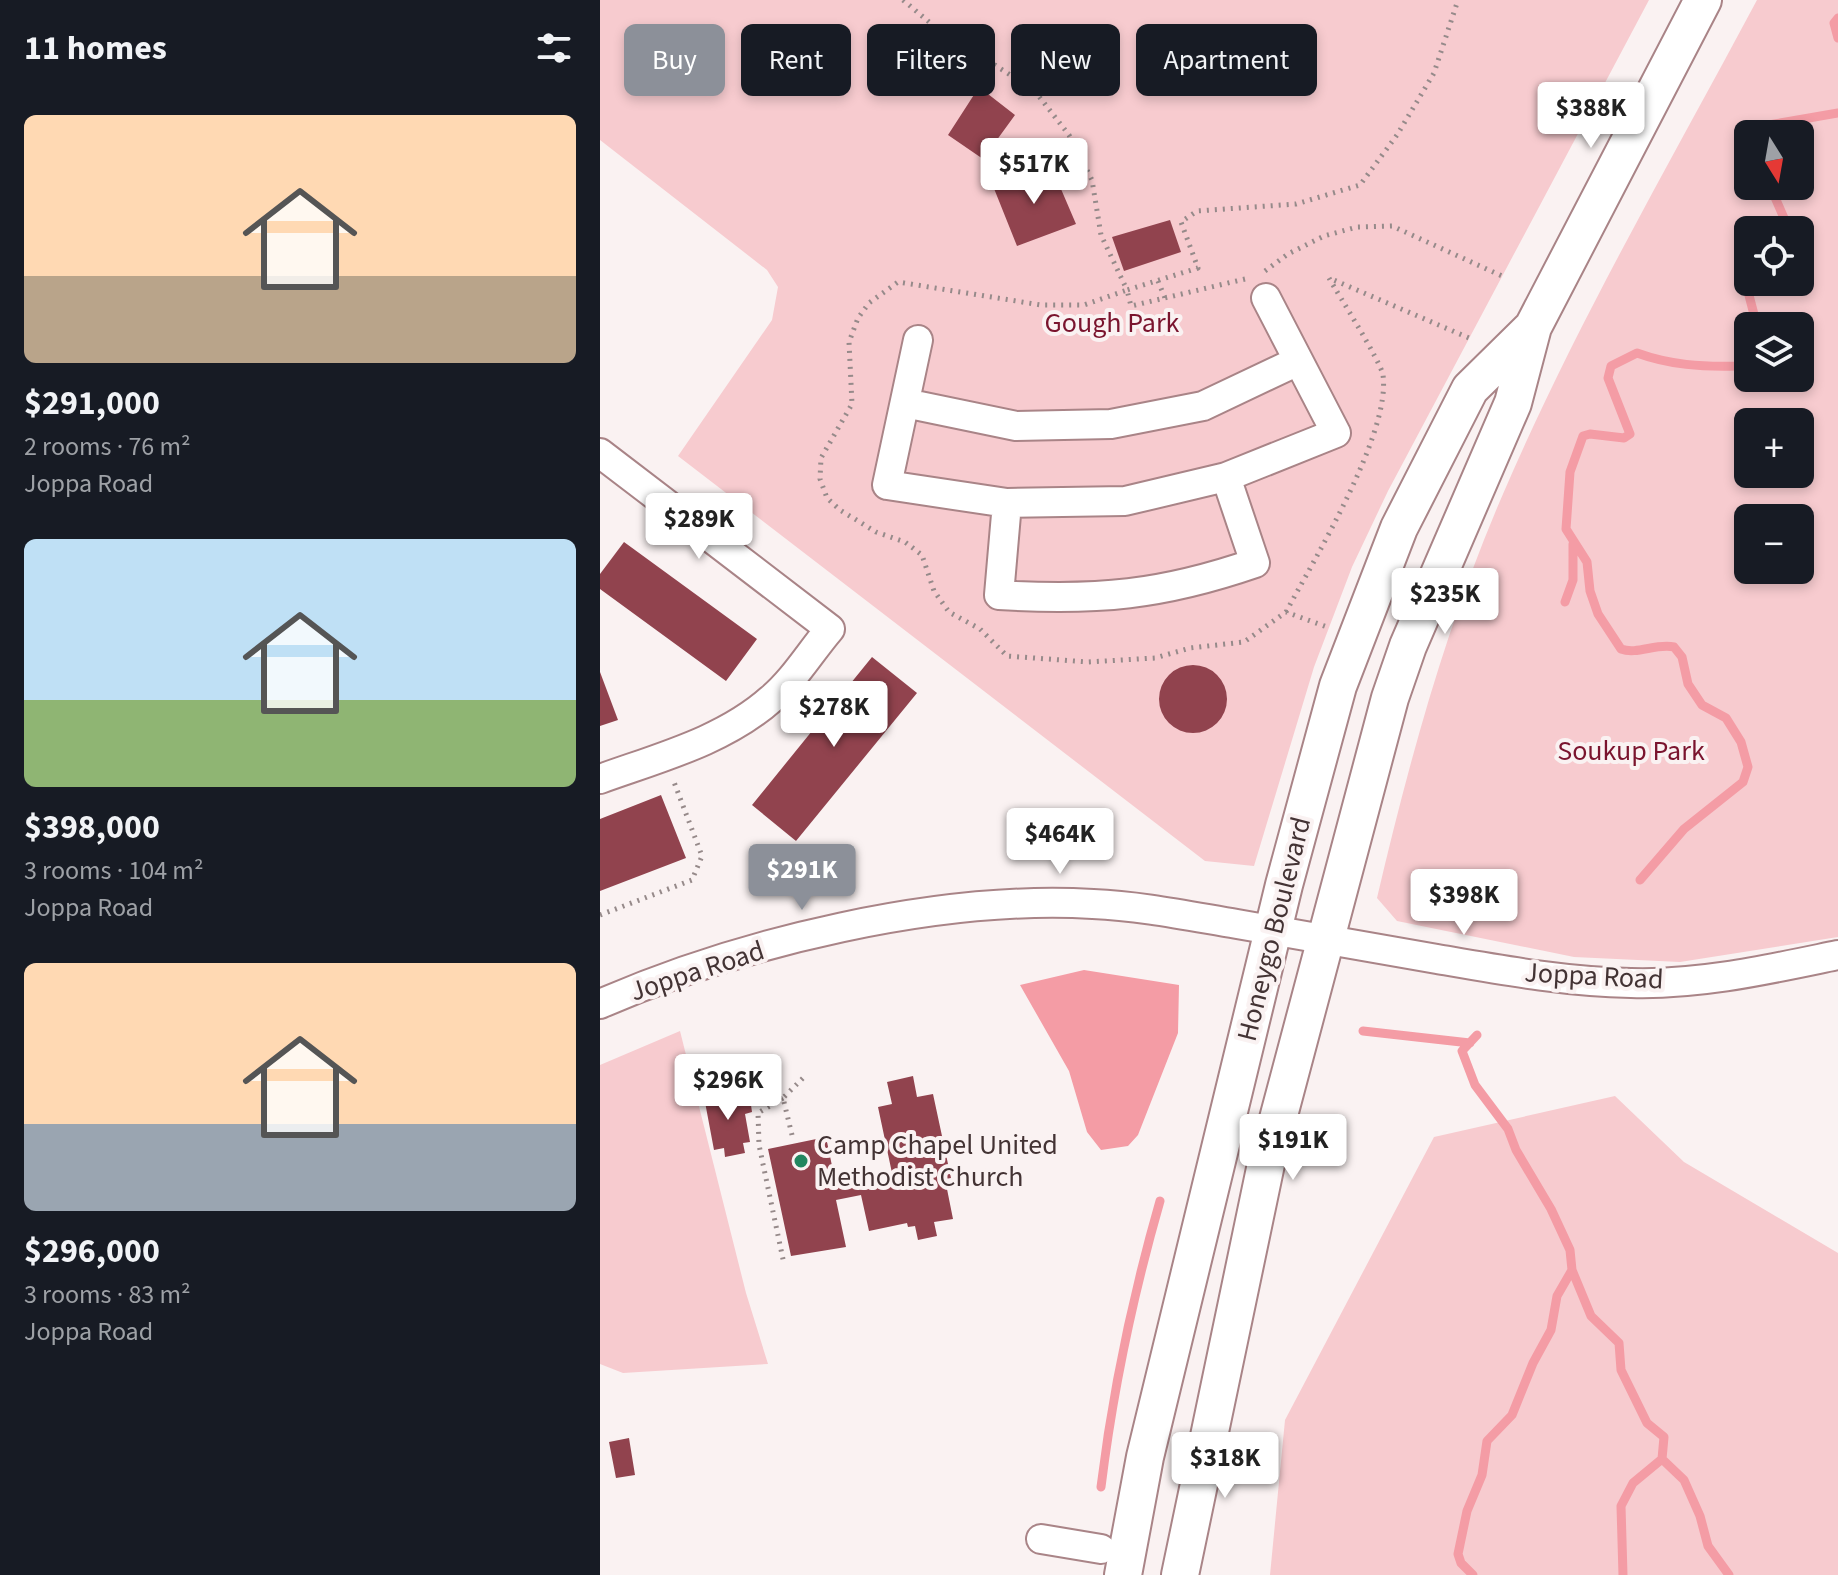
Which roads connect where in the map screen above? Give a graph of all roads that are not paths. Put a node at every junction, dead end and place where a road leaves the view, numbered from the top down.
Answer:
1 (1703, 0) edge
2 (1266, 298) dead end
3 (1533, 327) junction
4 (918, 340) dead end
5 (1298, 361) junction
6 (905, 403) junction
7 (600, 453) edge
8 (1226, 477) junction
9 (1007, 503) junction
10 (600, 779) edge
11 (1273, 930) junction
12 (1326, 940) junction
13 (1838, 955) edge
14 (600, 1004) edge
15 (1041, 1539) dead end
16 (1112, 1562) edge
17 (1180, 1575) edge

1 - 3 main road, Honeygo Boulevard
2 - 5 street
3 - 11 main road, Honeygo Boulevard
3 - 12 main road, Honeygo Boulevard
4 - 6 street
5 - 6 street
5 - 8 street
6 - 9 street
7 - 10 street
8 - 9 street
8 - 9 street
11 - 12 street, Joppa Road
11 - 14 street, Joppa Road
11 - 16 main road, Honeygo Boulevard
12 - 13 street, Joppa Road
12 - 17 main road, Honeygo Boulevard
15 - 16 street

